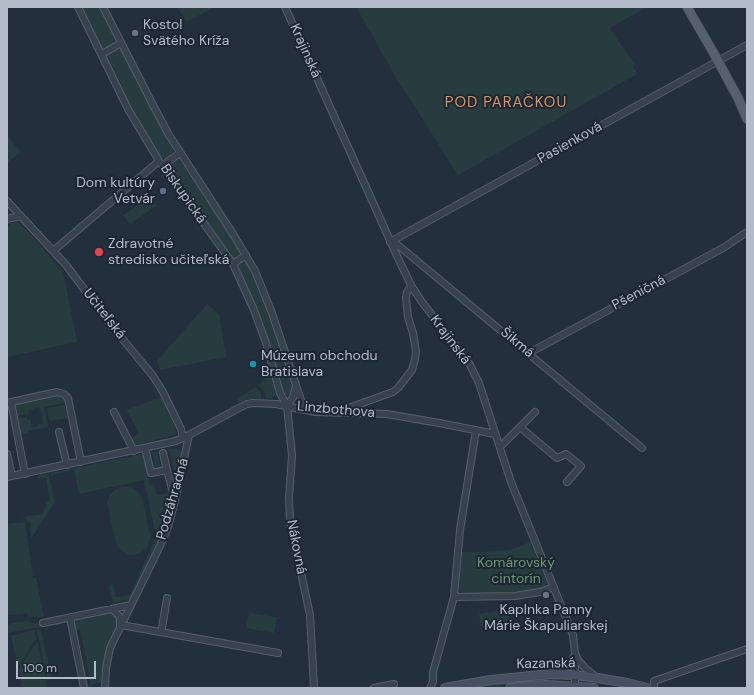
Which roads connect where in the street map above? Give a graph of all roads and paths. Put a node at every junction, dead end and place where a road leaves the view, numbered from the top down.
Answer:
1 (78, 7) edge
2 (103, 7) edge
3 (285, 7) edge
4 (687, 7) edge
5 (121, 43) junction
6 (747, 45) edge
7 (102, 54) junction
8 (718, 60) junction
9 (747, 119) edge
10 (180, 153) junction
11 (161, 163) junction
12 (7, 201) edge
13 (21, 216) junction
14 (7, 219) edge
15 (747, 232) edge
16 (391, 242) junction
17 (52, 250) junction
18 (246, 255) junction
19 (233, 264) junction
20 (412, 287) junction
21 (529, 353) junction
22 (296, 386) junction
23 (9, 402) edge
24 (287, 406) junction
25 (304, 409) junction
26 (114, 412) dead end
27 (337, 412) junction
28 (535, 412) dead end
29 (520, 427) junction
30 (476, 430) junction
31 (59, 432) dead end
32 (495, 434) junction
33 (186, 437) junction
34 (500, 447) junction
35 (145, 448) junction
36 (642, 448) dead end
37 (134, 450) junction
38 (164, 453) dead end
39 (7, 454) edge
40 (81, 462) junction
41 (66, 465) junction
42 (167, 470) junction
43 (25, 474) junction
44 (9, 477) edge
45 (567, 482) dead end
46 (177, 490) junction
47 (554, 587) junction
48 (454, 597) junction
49 (167, 598) dead end
50 (131, 605) junction
51 (112, 609) junction
52 (70, 618) junction
53 (43, 623) dead end
54 (120, 626) junction
55 (162, 628) dead end
56 (747, 649) edge
57 (278, 653) dead end
58 (575, 654) junction
59 (551, 674) junction
60 (575, 675) junction
61 (598, 678) junction
62 (433, 682) junction
63 (394, 684) dead end
64 (574, 686) junction
65 (84, 688) edge
66 (106, 688) edge
67 (314, 688) edge
68 (374, 688) edge
69 (430, 688) edge
70 (446, 688) edge
71 (513, 688) edge
72 (594, 688) edge
73 (647, 688) edge
74 (654, 688) edge

1 - 7 street, Biskupická
2 - 5 street, Biskupická
3 - 16 street, Krajinská
4 - 8 main road
5 - 7 street
5 - 10 street, Biskupická
6 - 8 street, Pasienková
7 - 11 street, Biskupická
8 - 9 main road
8 - 16 street, Pasienková
10 - 11 street
10 - 18 street, Biskupická
11 - 17 street
11 - 19 street, Biskupická
12 - 13 street, Učiteľská
13 - 14 street
13 - 17 street, Učiteľská
15 - 21 street, Pšeničná
16 - 20 street, Krajinská
16 - 21 street, Šikmá
17 - 33 street, Učiteľská
18 - 19 street
18 - 22 street, Biskupická
19 - 24 street, Biskupická
20 - 27 street
20 - 32 street, Krajinská
21 - 36 street, Šikmá
22 - 24 street
22 - 25 street, Biskupická
23 - 40 street
23 - 43 street
24 - 25 street, Linzbothova
24 - 33 street, Linzbothova
24 - 67 street, Nákovná
25 - 27 street, Linzbothova
26 - 37 street
27 - 30 street, Linzbothova
28 - 29 street
29 - 34 street
29 - 45 street
30 - 32 street, Linzbothova
30 - 48 street
31 - 41 street
32 - 34 street, Krajinská
33 - 35 street, Linzbothova
33 - 46 street, Podzáhradná
34 - 47 street, Krajinská
35 - 37 street, Linzbothova
35 - 42 street
37 - 40 street, Linzbothova
38 - 42 street
39 - 44 street
40 - 41 street, Linzbothova
41 - 43 street, Linzbothova
42 - 46 street
43 - 44 street, Linzbothova
46 - 50 street, Podzáhradná
47 - 48 street
47 - 58 street, Krajinská
48 - 62 street
49 - 55 street
50 - 51 street
50 - 54 street, Podzáhradná
51 - 52 street
51 - 54 street
52 - 53 street
52 - 65 street
54 - 57 street
54 - 66 street, Podzáhradná
56 - 74 street
58 - 59 street
58 - 60 street, Krajinská
58 - 61 street
59 - 60 main road, Kazanská
59 - 70 main road, Kazanská
60 - 61 main road, Kazanská
60 - 64 street, Krajinská
61 - 73 main road, Kazanská
62 - 69 street
62 - 70 street
63 - 68 street
64 - 71 main road, Kazanská
64 - 72 main road, Kazanská

